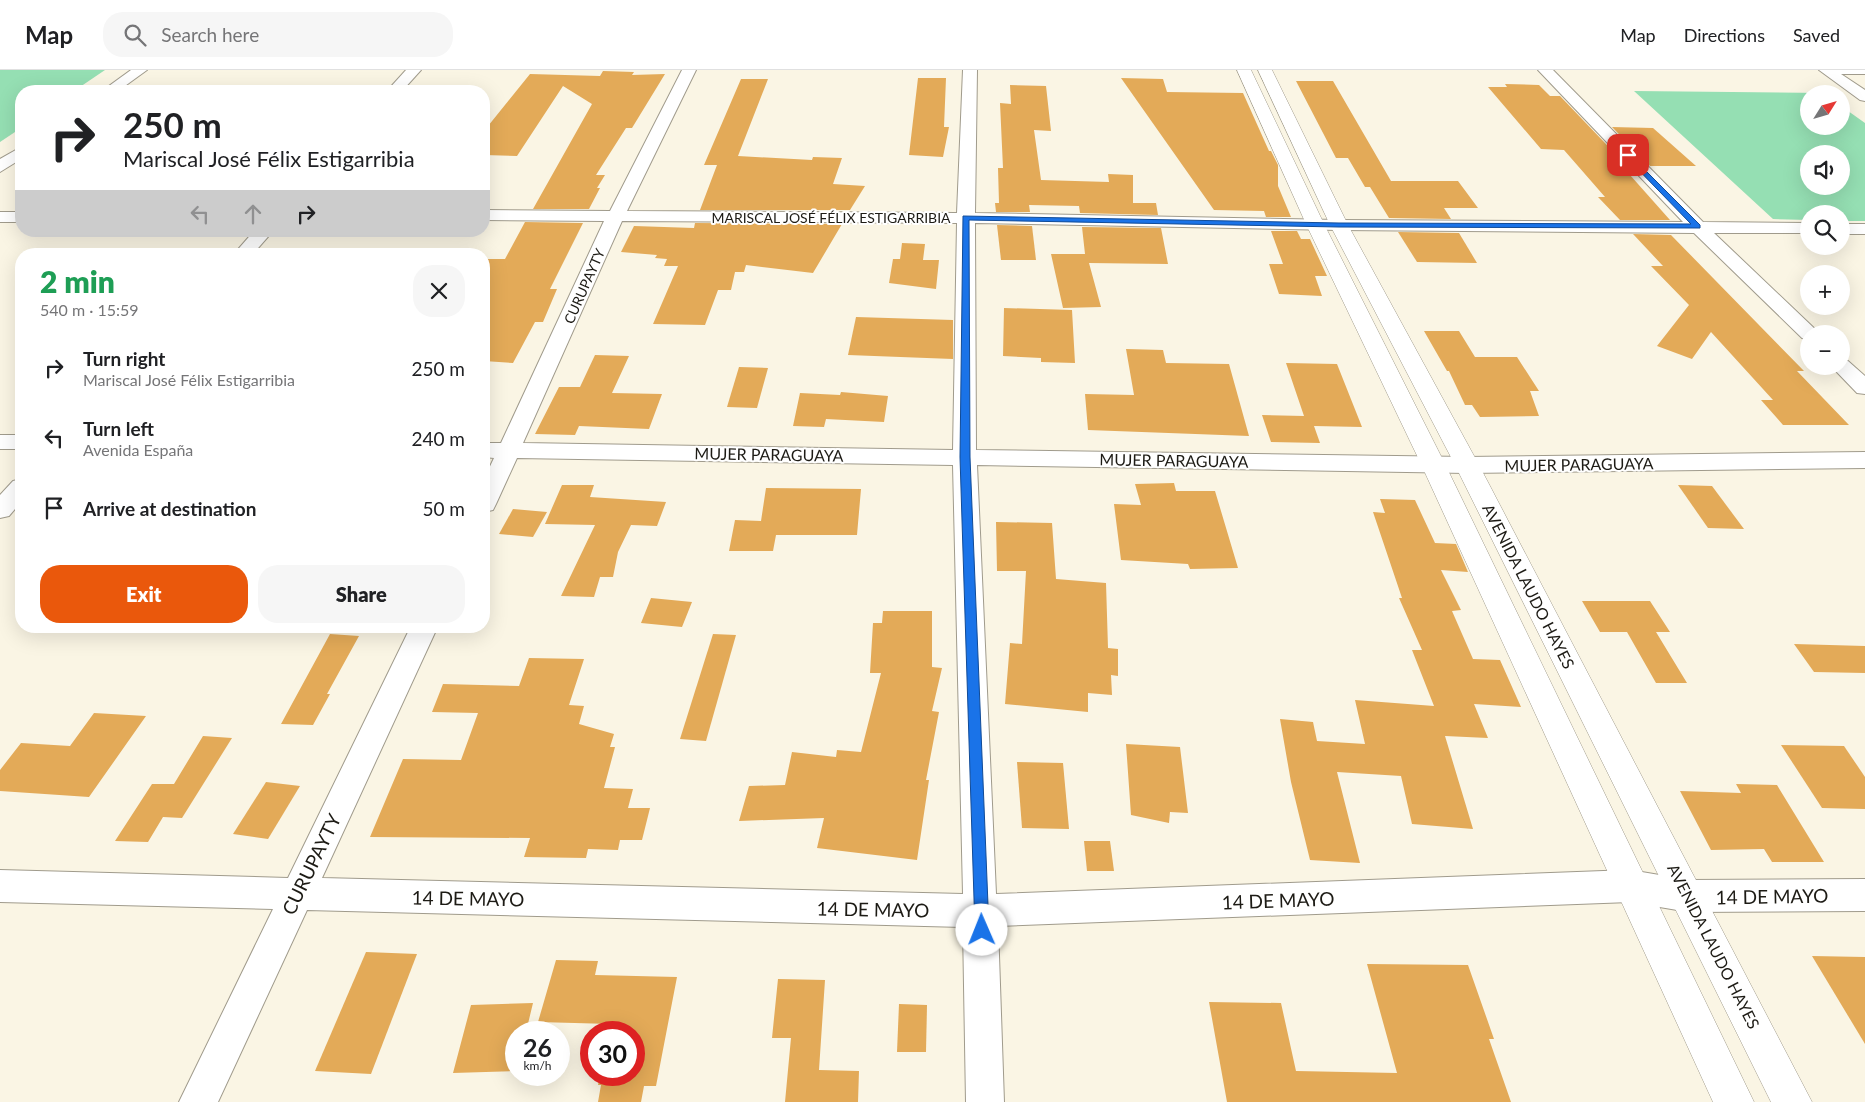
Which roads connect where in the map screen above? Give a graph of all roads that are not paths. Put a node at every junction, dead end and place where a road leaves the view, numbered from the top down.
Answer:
1 (140, 70) edge
2 (414, 70) edge
3 (689, 70) edge
4 (970, 70) edge
5 (1244, 70) edge
6 (1265, 70) edge
7 (1546, 70) edge
8 (1827, 70) edge
9 (1865, 70) edge
10 (118, 85) edge
11 (400, 85) edge
12 (1865, 97) edge
13 (15, 156) edge
14 (0, 167) edge
15 (490, 215) edge
16 (616, 215) junction
17 (15, 216) edge
18 (0, 217) edge
19 (966, 218) junction
20 (1327, 224) junction
21 (1697, 226) junction
22 (1800, 228) edge
23 (1850, 229) edge
24 (1865, 229) edge
25 (259, 237) edge
26 (248, 248) edge
27 (1800, 325) edge
28 (1850, 374) edge
29 (1865, 388) edge
30 (0, 442) edge
31 (15, 442) edge
32 (490, 450) edge
33 (510, 450) junction
34 (965, 457) junction
35 (1865, 460) edge
36 (1433, 464) junction
37 (1467, 466) junction
38 (490, 492) edge
39 (15, 494) edge
40 (0, 510) edge
41 (422, 633) edge
42 (0, 886) edge
43 (1630, 886) junction
44 (296, 894) junction
45 (1865, 895) edge
46 (1689, 896) junction
47 (982, 911) junction
48 (198, 1102) edge
49 (985, 1102) edge
50 (1734, 1102) edge
51 (1792, 1102) edge

1 - 10 street
2 - 11 street
3 - 16 street, CURUPAYTY
4 - 19 street
5 - 20 street, AVENIDA LAUDO HAYES
6 - 20 street, AVENIDA LAUDO HAYES
7 - 21 street
8 - 9 street
8 - 12 street
13 - 14 street
15 - 16 street, MARISCAL JOSÉ FÉLIX ESTIGARRIBIA
16 - 19 street, MARISCAL JOSÉ FÉLIX ESTIGARRIBIA
16 - 33 street, CURUPAYTY
17 - 18 street
19 - 20 street, MARISCAL JOSÉ FÉLIX ESTIGARRIBIA
19 - 34 street
20 - 21 street, MARISCAL JOSÉ FÉLIX ESTIGARRIBIA
20 - 36 street, AVENIDA LAUDO HAYES
20 - 37 street, AVENIDA LAUDO HAYES
21 - 22 street, MARISCAL JOSÉ FÉLIX ESTIGARRIBIA
21 - 27 street
23 - 24 street
25 - 26 street
28 - 29 street
30 - 31 street
32 - 33 street, MUJER PARAGUAYA
33 - 34 street, MUJER PARAGUAYA
33 - 38 street, CURUPAYTY
34 - 36 street, MUJER PARAGUAYA
34 - 47 street
35 - 37 street, MUJER PARAGUAYA
36 - 37 street, MUJER PARAGUAYA
36 - 43 street, AVENIDA LAUDO HAYES
37 - 46 street, AVENIDA LAUDO HAYES
39 - 40 street
41 - 44 street, CURUPAYTY
42 - 44 street, 14 DE MAYO
43 - 46 street, 14 DE MAYO
43 - 47 street, 14 DE MAYO
43 - 50 street, AVENIDA LAUDO HAYES
44 - 47 street, 14 DE MAYO
44 - 48 street, CURUPAYTY
45 - 46 street, 14 DE MAYO
46 - 51 street, AVENIDA LAUDO HAYES
47 - 49 street

